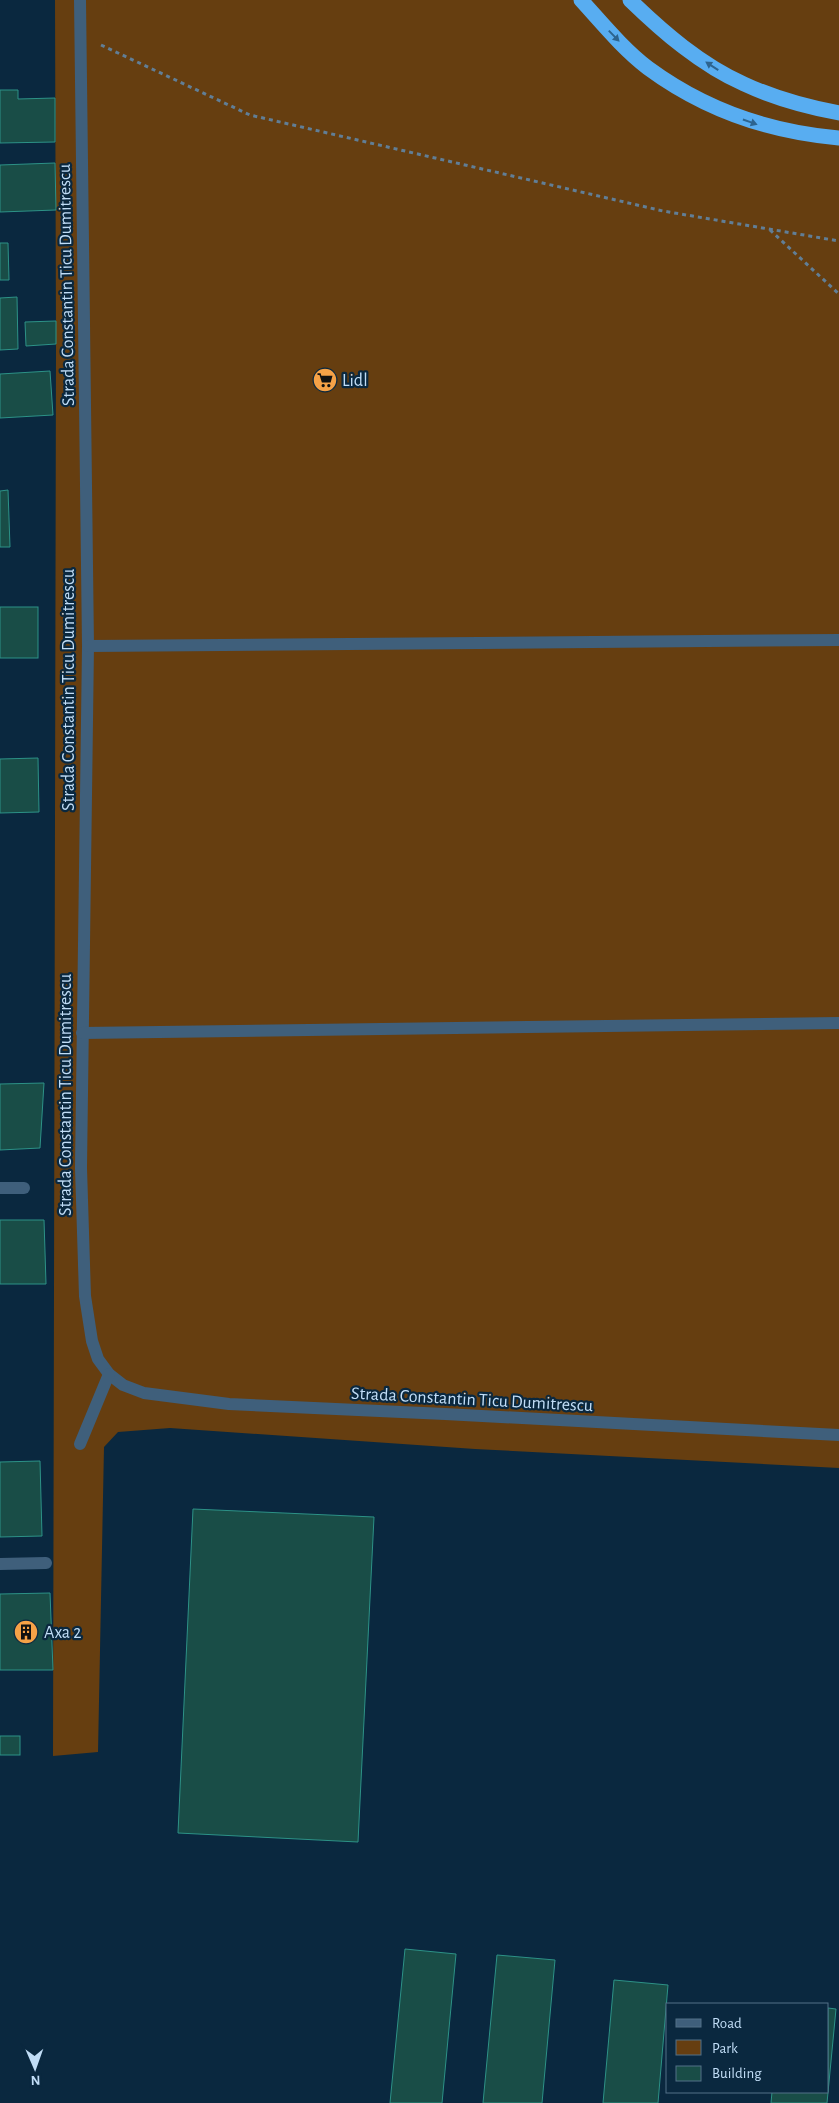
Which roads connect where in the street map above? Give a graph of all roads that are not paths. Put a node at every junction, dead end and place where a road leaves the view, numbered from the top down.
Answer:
1 (80, 0) edge
2 (581, 0) edge
3 (630, 0) edge
4 (839, 113) edge
5 (839, 138) edge
6 (839, 640) edge
7 (88, 646) junction
8 (839, 1023) edge
9 (82, 1033) junction
10 (0, 1188) edge
11 (24, 1188) dead end
12 (109, 1374) junction
13 (839, 1435) edge
14 (80, 1444) dead end
15 (46, 1563) dead end
16 (0, 1564) edge

1 - 7 street, Strada Constantin Ticu Dumitrescu
2 -> 5 highway
4 -> 3 highway
6 - 7 street
7 - 9 street, Strada Constantin Ticu Dumitrescu
8 - 9 street
9 - 12 street, Strada Constantin Ticu Dumitrescu
10 - 11 street
12 - 13 street, Strada Constantin Ticu Dumitrescu
12 - 14 street
15 - 16 street

